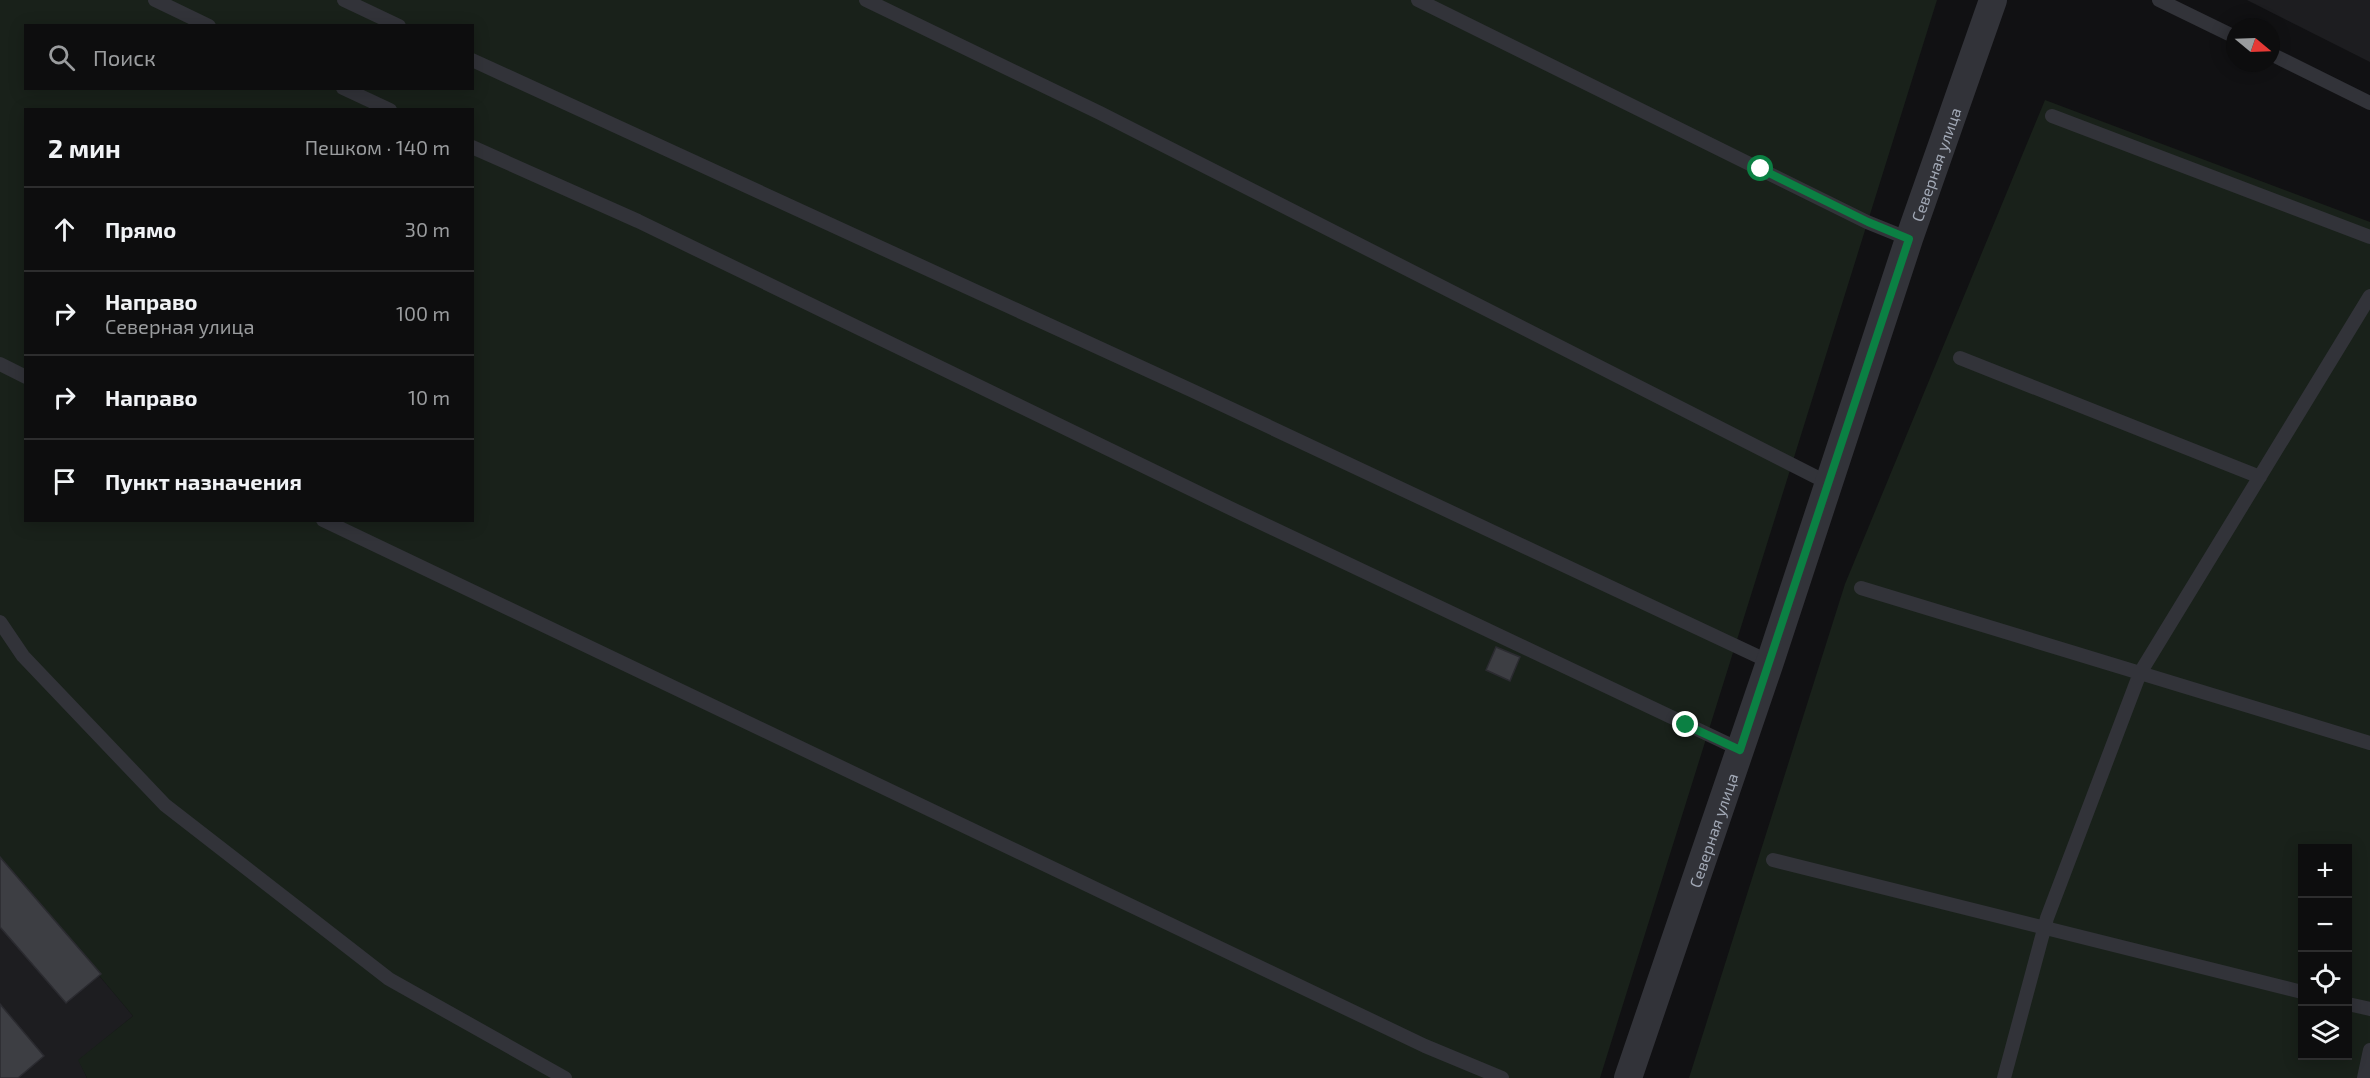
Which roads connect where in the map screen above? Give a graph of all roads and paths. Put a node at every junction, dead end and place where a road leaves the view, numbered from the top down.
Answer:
1 (154, 0) edge
2 (344, 0) edge
3 (866, 0) edge
4 (1418, 0) edge
5 (2159, 0) edge
6 (1988, 2) edge
7 (205, 24) edge
8 (395, 24) edge
9 (2226, 33) edge
10 (2280, 58) edge
11 (474, 61) edge
12 (347, 90) edge
13 (2370, 103) edge
14 (386, 108) edge
15 (2052, 116) dead end
16 (474, 148) edge
17 (2370, 237) edge
18 (1909, 239) junction
19 (2370, 296) edge
20 (1960, 358) dead end
21 (0, 364) edge
22 (24, 376) edge
23 (2260, 477) junction
24 (1828, 483) junction
25 (327, 522) edge
26 (1861, 588) dead end
27 (0, 622) edge
28 (1770, 662) junction
29 (2140, 673) junction
30 (2370, 743) edge
31 (1740, 750) junction
32 (1773, 860) dead end
33 (2045, 927) junction
34 (2298, 991) edge
35 (2352, 1005) edge
36 (2370, 1009) edge
37 (2370, 1050) edge
38 (565, 1078) edge
39 (1502, 1078) edge
40 (1628, 1078) edge
41 (2004, 1078) edge
42 (2364, 1078) edge

1 - 7 lane
2 - 8 lane
3 - 24 lane
4 - 18 lane
5 - 9 lane
6 - 18 street, Северная улица
10 - 13 lane
11 - 28 lane
12 - 14 lane
15 - 17 lane
16 - 31 lane
18 - 24 street, Северная улица
19 - 23 lane
20 - 23 lane
21 - 22 lane
23 - 29 lane
24 - 28 street, Северная улица
25 - 39 lane
26 - 29 lane
27 - 38 lane
28 - 31 street, Северная улица
29 - 30 lane
29 - 33 lane
31 - 40 street, Северная улица
32 - 33 lane
33 - 34 lane
33 - 41 lane
35 - 36 lane
37 - 42 lane

